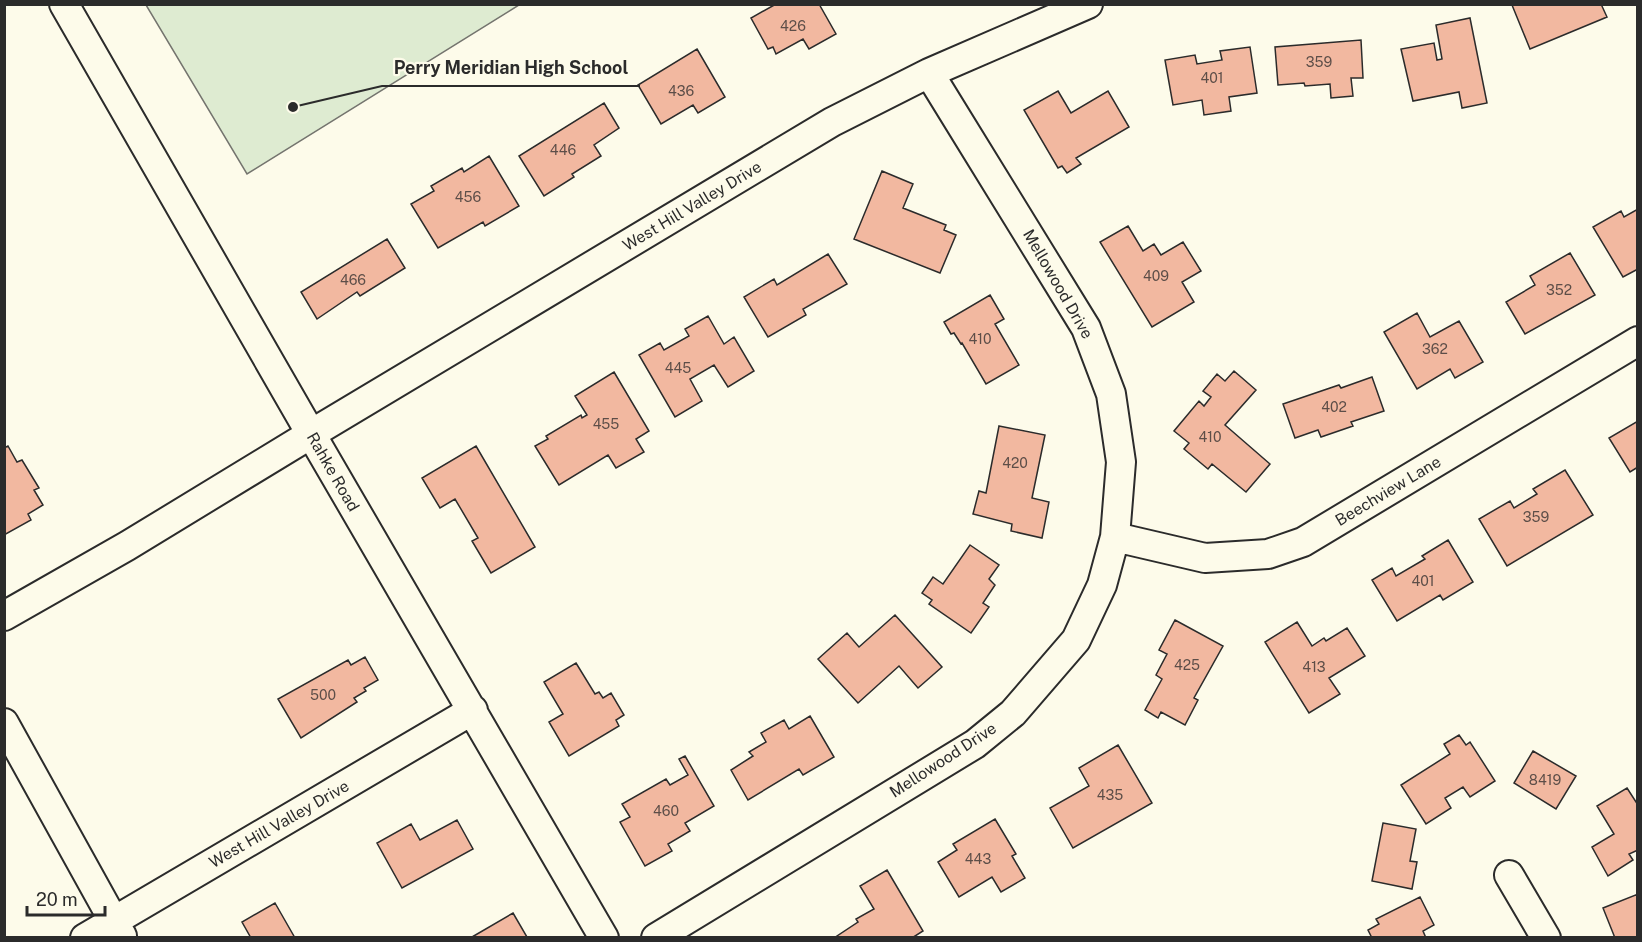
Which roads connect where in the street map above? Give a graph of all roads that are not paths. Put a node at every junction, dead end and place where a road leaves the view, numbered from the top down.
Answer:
1 (64, 4) edge
2 (1088, 4) edge
3 (929, 73) junction
4 (1638, 341) edge
5 (310, 434) junction
6 (1115, 537) junction
7 (4, 616) edge
8 (473, 710) junction
9 (4, 723) edge
10 (1509, 875) dead end
11 (118, 929) edge
12 (85, 938) edge
13 (604, 938) edge
14 (656, 938) edge
15 (1546, 938) edge

1 - 5 street, Rahke Road
2 - 3 street, West Hill Valley Drive
3 - 5 street, West Hill Valley Drive
3 - 6 street, Mellowood Drive
4 - 6 street, Beechview Lane
5 - 7 street, West Hill Valley Drive
5 - 8 street, Rahke Road
6 - 14 street, Mellowood Drive
8 - 11 street, West Hill Valley Drive
8 - 13 street, Rahke Road
9 - 11 street
10 - 15 street
11 - 12 street, West Hill Valley Drive

